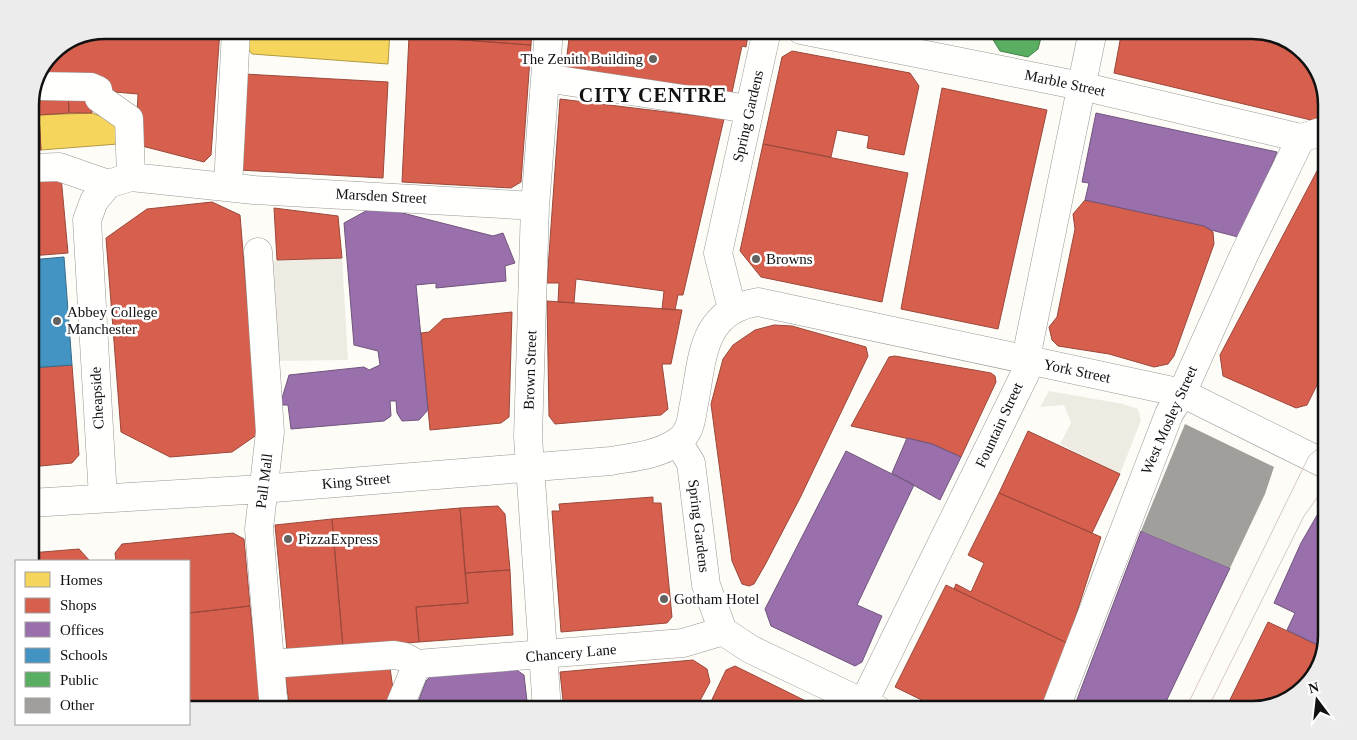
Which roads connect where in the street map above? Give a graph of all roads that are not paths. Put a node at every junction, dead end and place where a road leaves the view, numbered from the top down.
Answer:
1 (236, 39) edge
2 (548, 39) edge
3 (765, 39) edge
4 (846, 39) edge
5 (1091, 39) edge
6 (545, 78) junction
7 (42, 86) edge
8 (1081, 86) junction
9 (749, 109) junction
10 (1318, 133) edge
11 (1301, 138) junction
12 (39, 168) edge
13 (119, 180) junction
14 (228, 187) junction
15 (535, 206) junction
16 (258, 252) dead end
17 (732, 309) junction
18 (1027, 360) junction
19 (1182, 393) junction
20 (678, 442) junction
21 (1318, 461) edge
22 (530, 466) junction
23 (262, 489) junction
24 (103, 498) junction
25 (39, 502) edge
26 (723, 631) junction
27 (542, 654) junction
28 (270, 664) junction
29 (418, 664) junction
30 (273, 701) edge
31 (402, 701) edge
32 (547, 701) edge
33 (853, 701) edge
34 (870, 701) edge
35 (1058, 701) edge

1 - 14 street
2 - 6 street, Brown Street
3 - 9 street, Spring Gardens
4 - 8 street, Marble Street
5 - 8 street, Fountain Street
6 - 9 street
6 - 15 street, Brown Street
7 - 13 street
8 - 11 street, Marble Street
8 - 18 street, Fountain Street
9 - 17 street, Spring Gardens
10 - 11 street
11 - 19 street, West Mosley Street
12 - 13 street, Marsden Street
13 - 14 street, Marsden Street
13 - 24 street, Cheapside
14 - 15 street, Marsden Street
15 - 22 street, Brown Street
16 - 23 street, Pall Mall
17 - 18 street, York Street
17 - 20 street
18 - 19 street, York Street
18 - 34 street, Fountain Street
19 - 21 street, York Street
19 - 35 street, West Mosley Street
20 - 22 street, King Street
20 - 26 street, Spring Gardens
22 - 23 street, King Street
22 - 27 street, Brown Street
23 - 24 street, King Street
23 - 28 street, Pall Mall
24 - 25 street, King Street
26 - 27 street, Chancery Lane
26 - 33 street
27 - 29 street, Chancery Lane
27 - 32 street, Brown Street
28 - 29 street
28 - 30 street, Pall Mall
29 - 31 street

